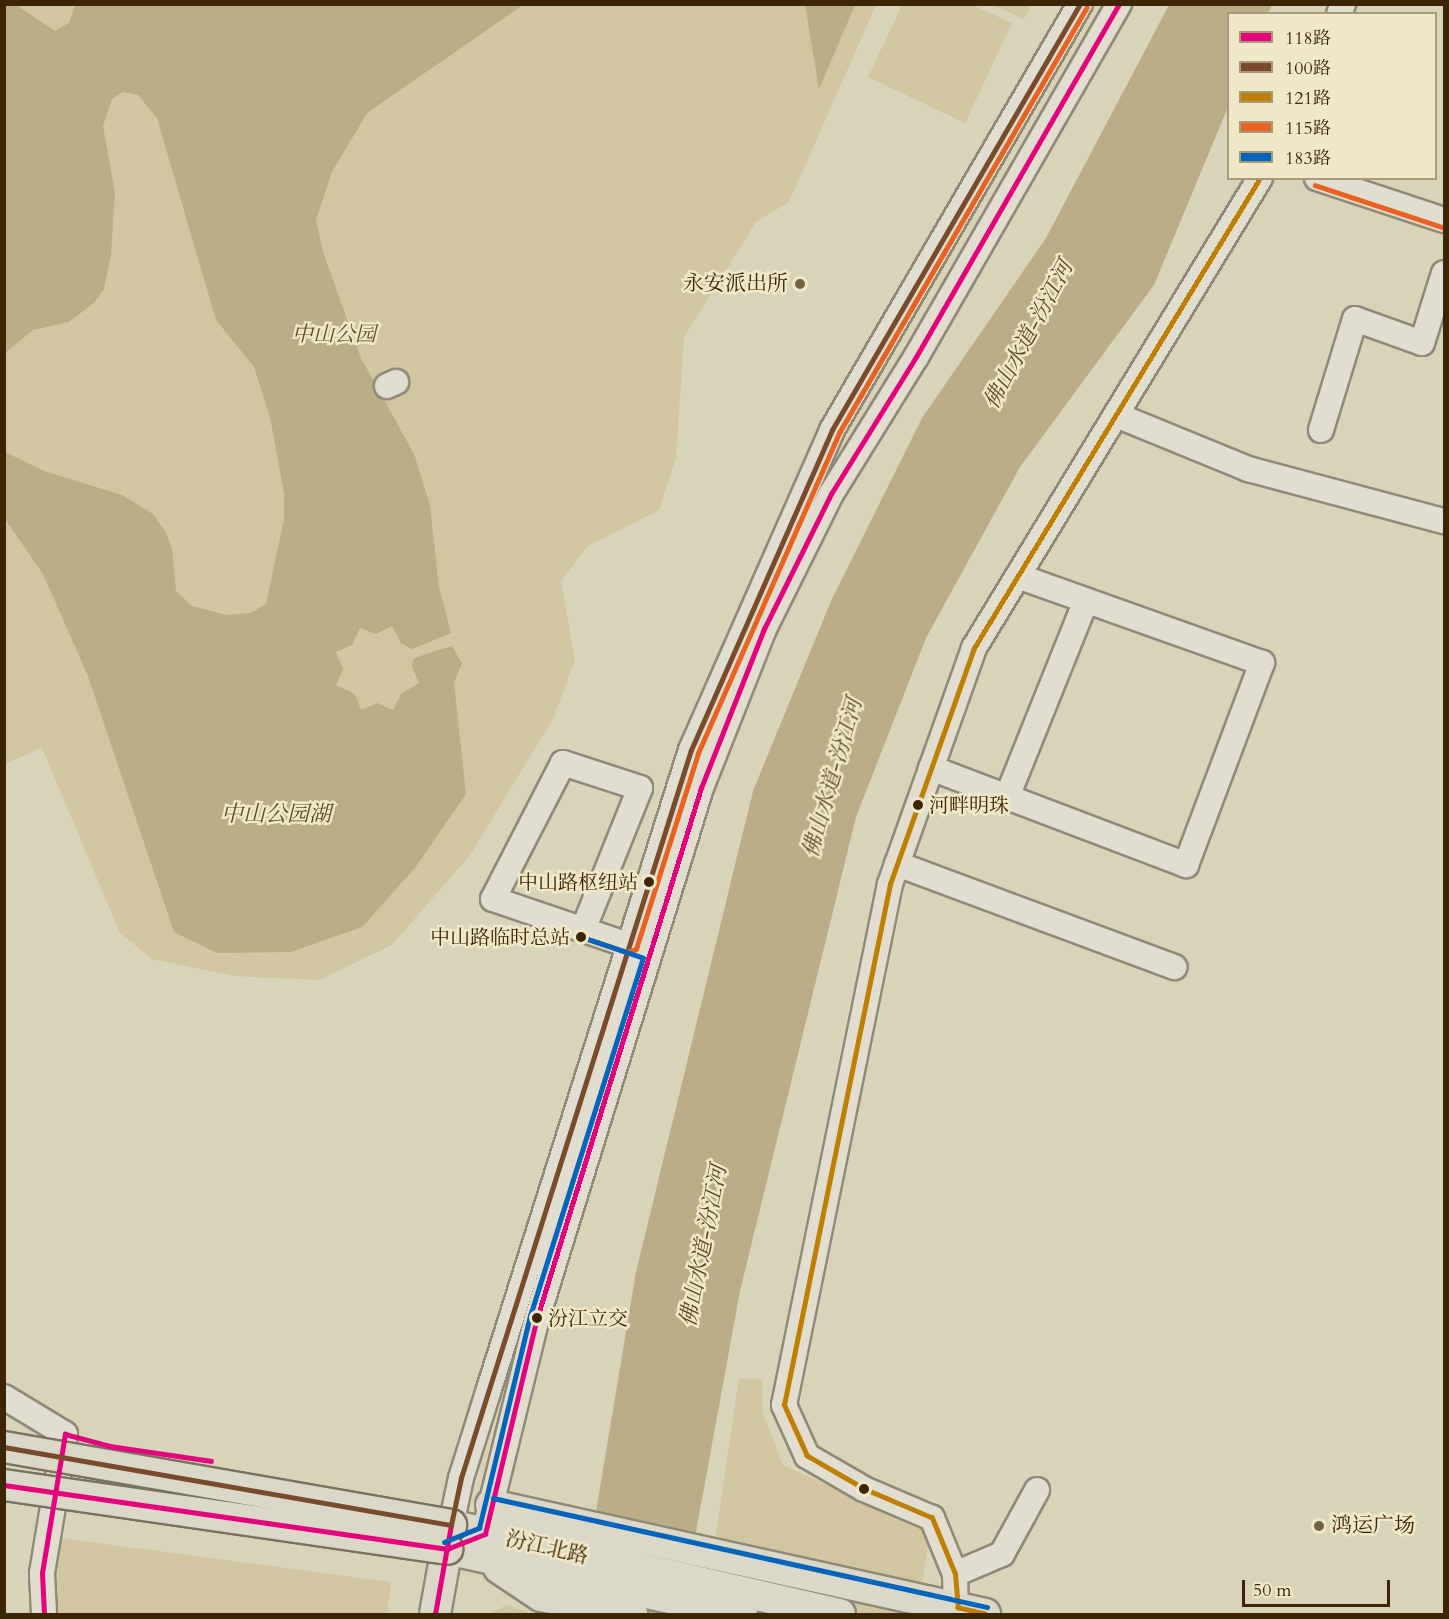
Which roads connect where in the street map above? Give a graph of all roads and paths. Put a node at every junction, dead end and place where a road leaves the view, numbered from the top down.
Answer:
1 (1080, 4) edge
2 (1119, 4) edge
3 (1259, 180) edge
4 (1323, 180) edge
5 (1444, 220) edge
6 (1444, 273) edge
7 (1116, 415) junction
8 (1321, 429) dead end
9 (1444, 521) edge
10 (1018, 576) junction
11 (1086, 600) junction
12 (931, 768) junction
13 (1006, 797) junction
14 (897, 864) junction
15 (583, 930) junction
16 (629, 945) junction
17 (652, 953) junction
18 (1174, 968) dead end
19 (4, 1397) edge
20 (4, 1447) edge
21 (4, 1485) edge
22 (1037, 1490) dead end
23 (491, 1505) junction
24 (452, 1524) junction
25 (484, 1546) junction
26 (955, 1574) junction
27 (966, 1612) edge
28 (44, 1614) edge
29 (435, 1614) edge
30 (632, 1614) edge
31 (742, 1614) edge
32 (840, 1614) edge

1 - 16 street
2 - 17 street
3 - 7 street
4 - 5 street
6 - 8 street
7 - 9 street
7 - 10 street
10 - 11 street
10 - 12 street
11 - 13 street
11 - 13 street
12 - 13 street
12 - 14 street
14 - 18 street
14 - 26 street
15 - 15 street
15 - 16 street
16 - 17 street
16 - 24 street
17 - 23 street
19 - 28 street
20 - 24 main road, 汾江北路, bridge
21 - 24 main road, 汾江北路, bridge
22 - 26 street
23 - 24 street
23 - 25 street
23 - 27 main road
24 - 25 main road, 汾江北路
24 - 29 main road
25 - 30 main road
25 - 31 main road, 汾江北路
25 - 32 main road, 汾江北路
26 - 27 street

